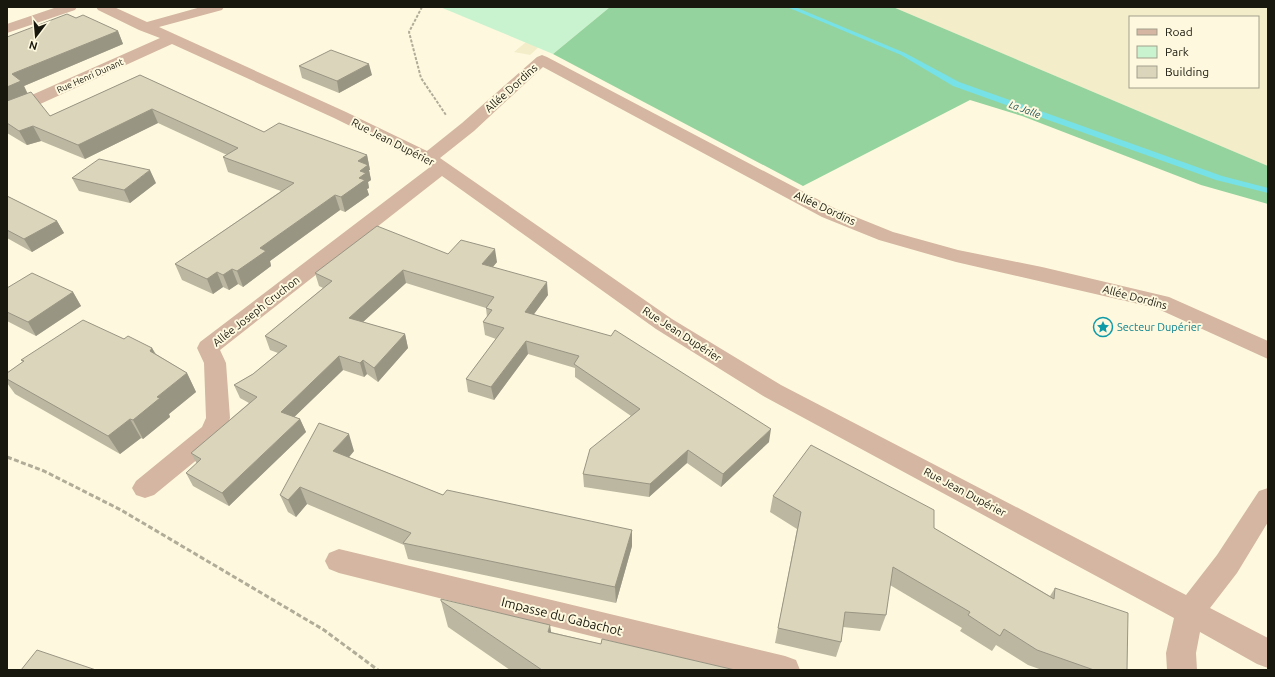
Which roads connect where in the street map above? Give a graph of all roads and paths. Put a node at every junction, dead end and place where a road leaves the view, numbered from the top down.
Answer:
1 (70, 7) edge
2 (103, 7) edge
3 (217, 7) edge
4 (422, 7) edge
5 (144, 27) junction
6 (7, 29) edge
7 (173, 38) junction
8 (7, 112) edge
9 (468, 127) junction
10 (436, 163) junction
11 (1268, 351) edge
12 (7, 456) edge
13 (144, 488) dead end
14 (1268, 500) edge
15 (339, 561) dead end
16 (1190, 611) junction
17 (1268, 654) edge
18 (378, 670) edge
19 (785, 670) edge
20 (1182, 670) edge

1 - 6 street
2 - 5 street, Rue Jean Dupérier
3 - 5 street
4 - 9 path
5 - 7 street, Rue Jean Dupérier
7 - 8 street, Rue Henri Dunant
7 - 10 street, Rue Jean Dupérier
9 - 10 street, Allée Dordins
9 - 11 street, Allée Dordins
10 - 13 street, Allée Joseph Cruchon
10 - 16 street, Rue Jean Dupérier
12 - 18 path
14 - 16 street
15 - 19 street, Impasse du Gabachot
16 - 17 street, Rue Jean Dupérier
16 - 20 street

